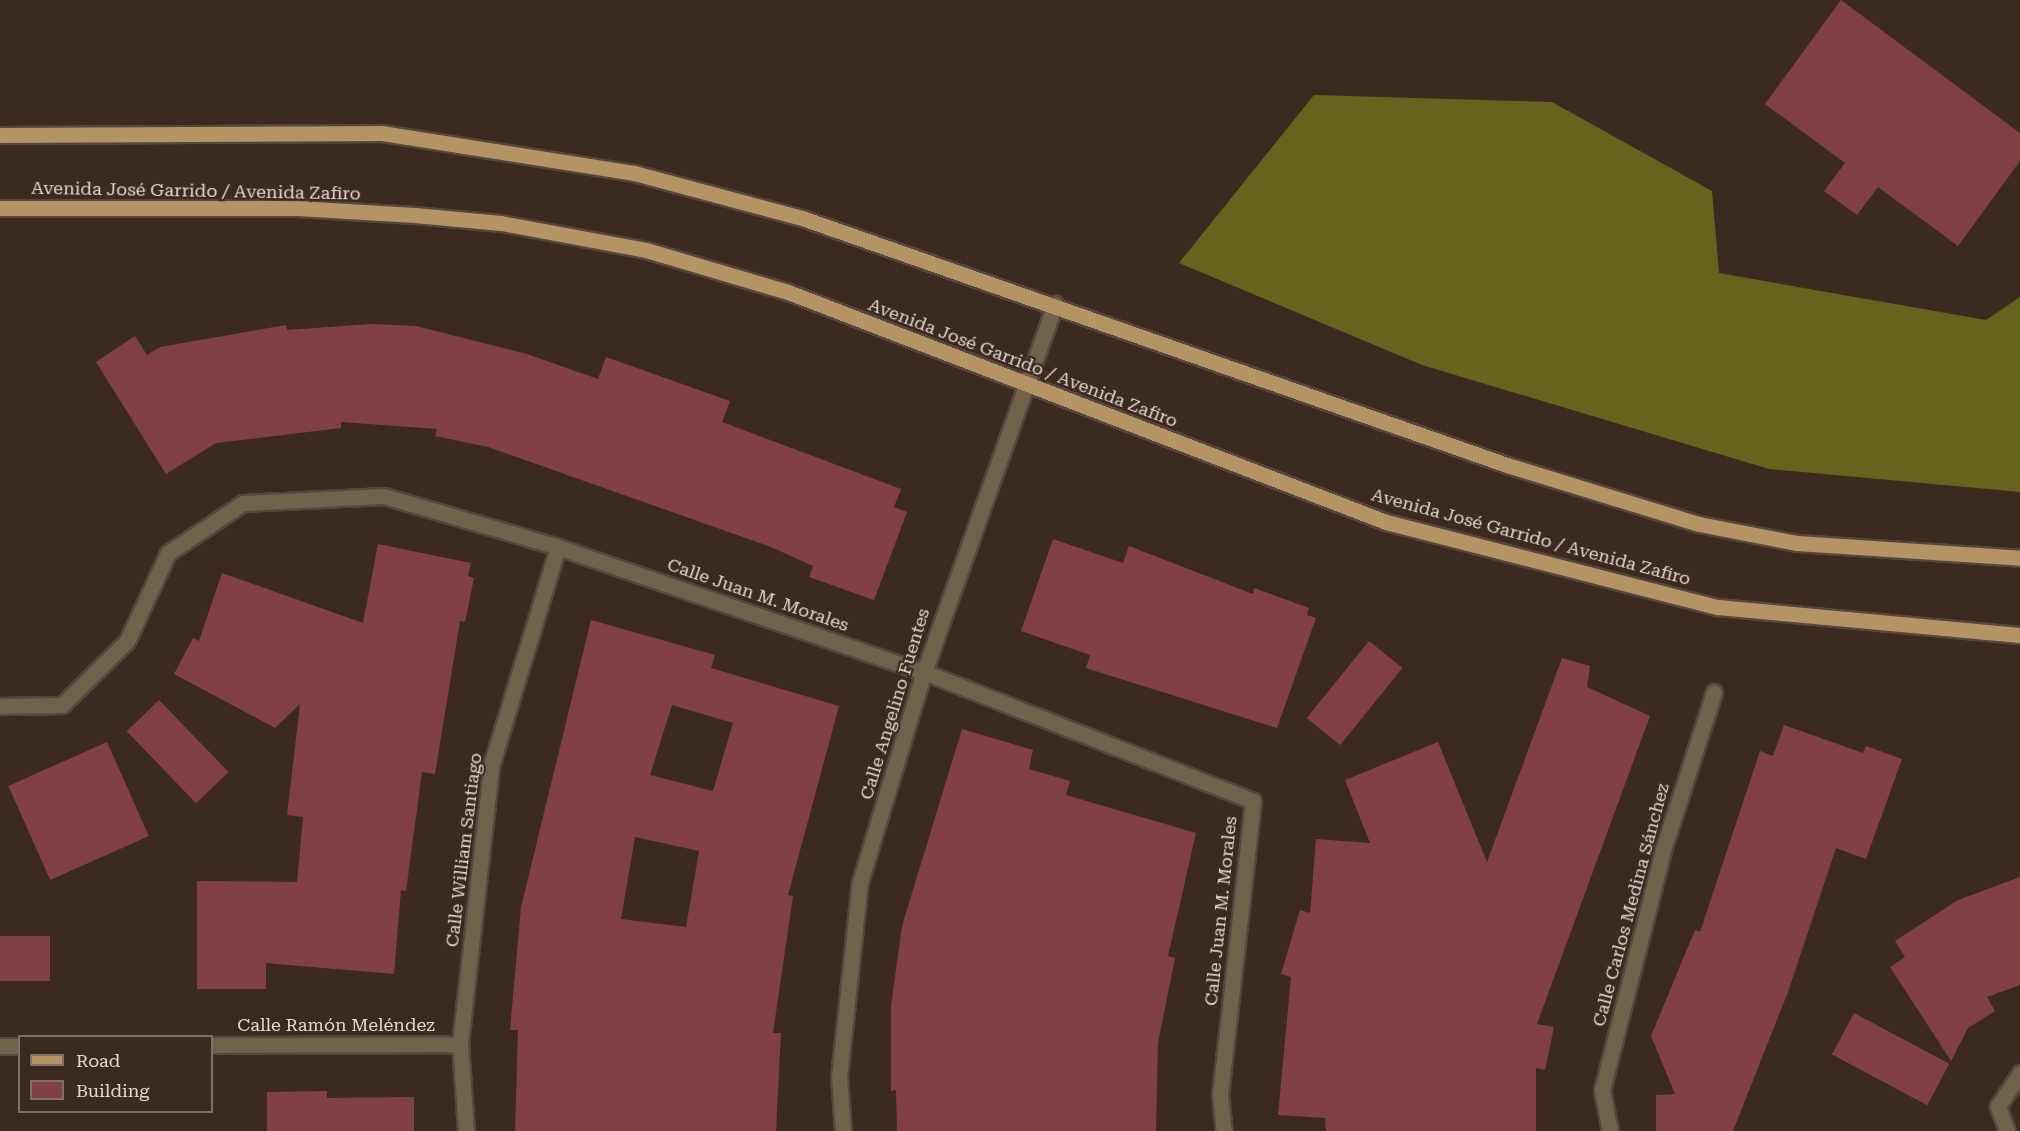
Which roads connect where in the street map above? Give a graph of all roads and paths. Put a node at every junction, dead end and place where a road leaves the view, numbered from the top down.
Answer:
1 (0, 135) edge
2 (0, 208) edge
3 (1055, 304) junction
4 (1023, 383) junction
5 (558, 547) junction
6 (2020, 558) edge
7 (2020, 634) edge
8 (924, 672) junction
9 (1714, 692) dead end
10 (0, 706) edge
11 (460, 1044) junction
12 (213, 1045) edge
13 (0, 1046) edge
14 (18, 1046) edge
15 (2020, 1074) edge
16 (466, 1131) edge
17 (843, 1131) edge
18 (1224, 1131) edge
19 (1610, 1131) edge
20 (2007, 1131) edge

1 - 3 main road
2 - 4 main road, Avenida José Garrido / Avenida Zafiro
3 - 4 street, Calle Angelino Fuentes
3 - 6 main road
4 - 7 main road, Avenida José Garrido / Avenida Zafiro
4 - 8 street, Calle Angelino Fuentes
5 - 8 street, Calle Juan M. Morales
5 - 10 street, Calle Juan M. Morales
5 - 11 street, Calle William Santiago
8 - 17 street, Calle Angelino Fuentes
8 - 18 street, Calle Juan M. Morales
9 - 19 street, Calle Carlos Medina Sánchez
11 - 12 street, Calle Ramón Meléndez
11 - 16 street, Calle William Santiago
13 - 14 street
15 - 20 street

